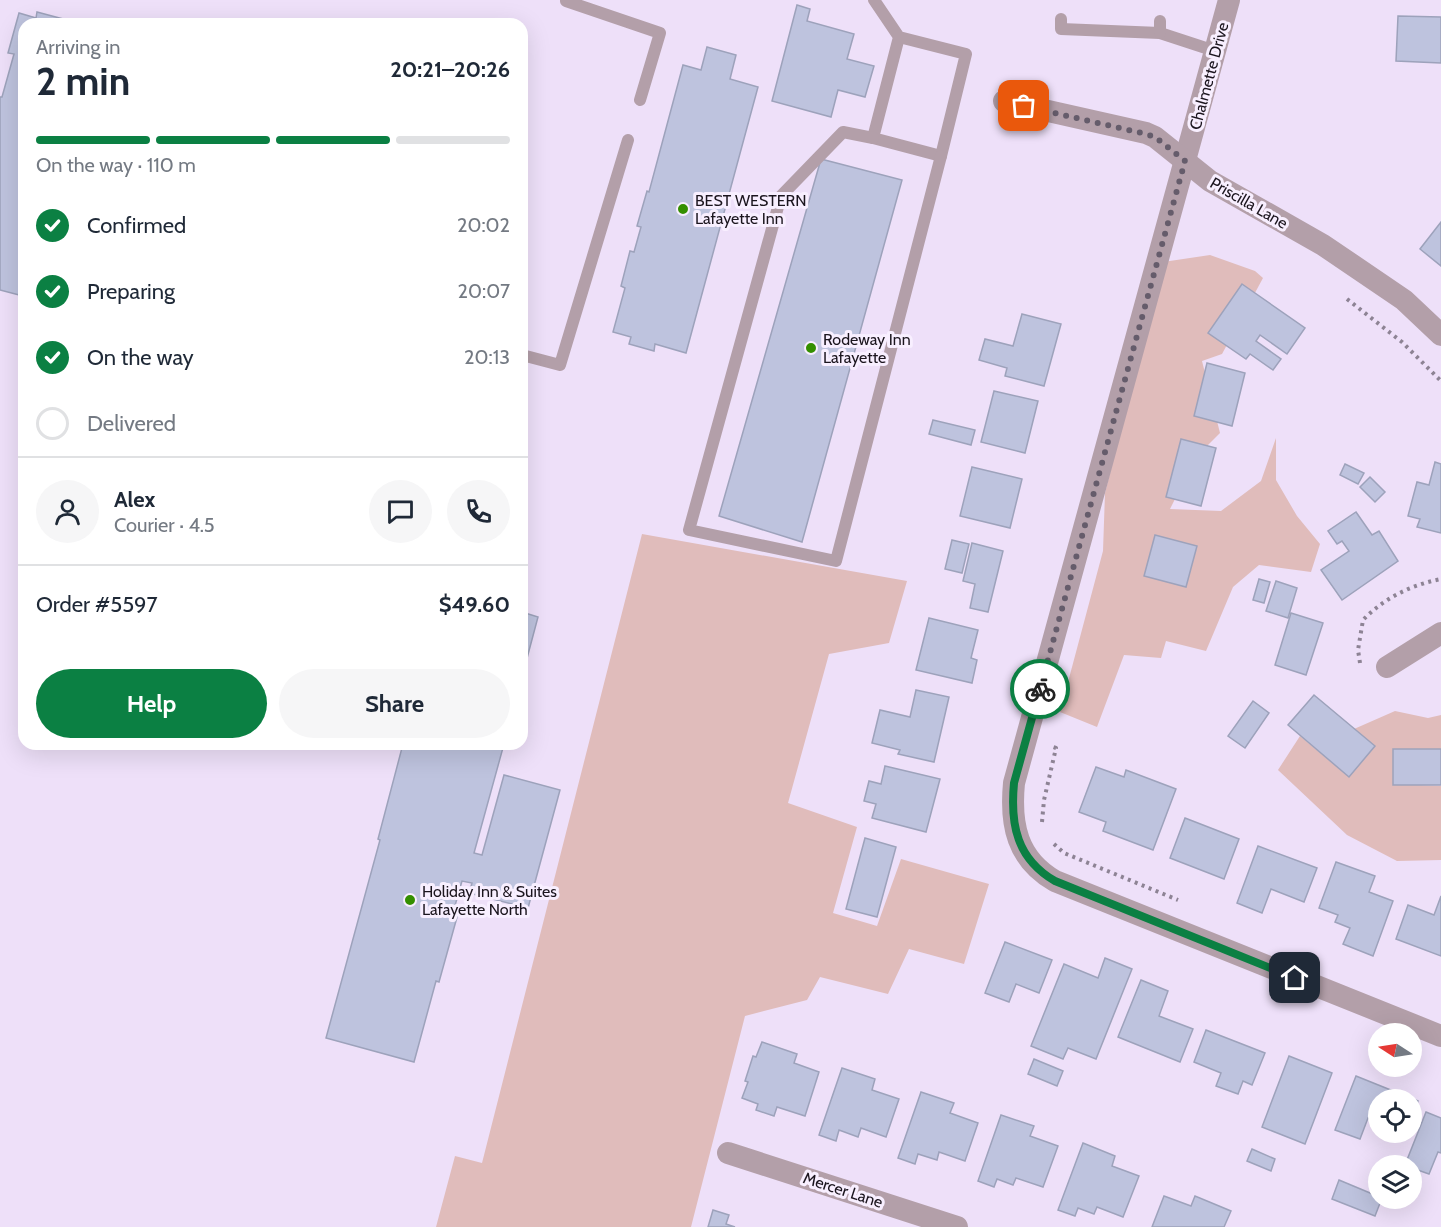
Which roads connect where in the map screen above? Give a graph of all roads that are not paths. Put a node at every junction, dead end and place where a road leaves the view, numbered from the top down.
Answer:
1 (874, 0) edge
2 (1229, 0) edge
3 (566, 1) edge
4 (1061, 19) dead end
5 (899, 37) junction
6 (1215, 51) junction
7 (640, 100) dead end
8 (1004, 101) dead end
9 (873, 138) junction
10 (628, 140) dead end
11 (941, 156) junction
12 (1185, 161) junction
13 (1441, 335) edge
14 (528, 357) edge
15 (1441, 633) edge
16 (1387, 667) dead end
17 (1441, 1036) edge
18 (728, 1153) dead end
19 (957, 1227) edge

1 - 5 lane
2 - 6 street, Chalmette Drive
3 - 7 lane
4 - 6 lane
5 - 9 lane
5 - 11 lane
6 - 12 street, Chalmette Drive
8 - 12 street, Priscilla Lane
9 - 11 lane
9 - 11 lane
10 - 14 lane
12 - 13 street, Priscilla Lane
12 - 17 street, Chalmette Drive
15 - 16 street
18 - 19 street, Mercer Lane

